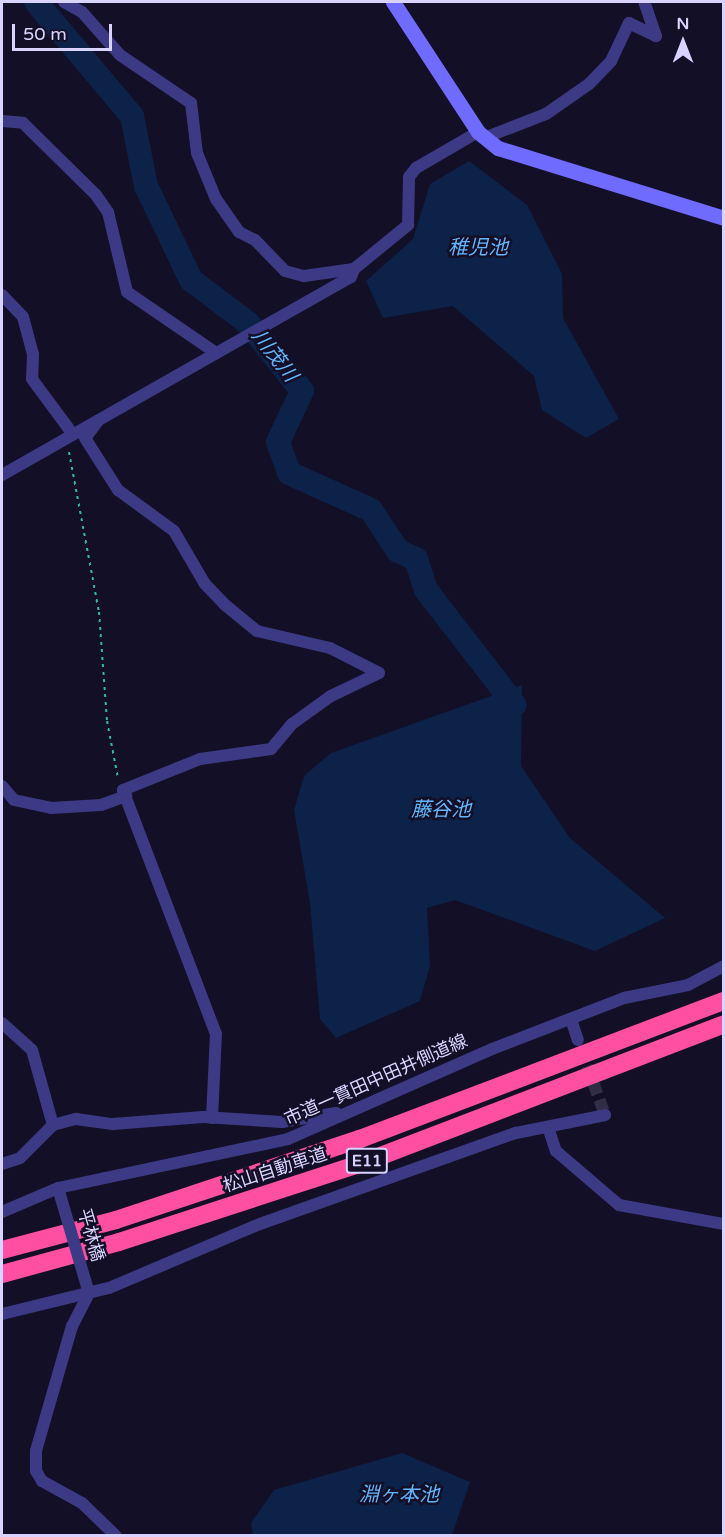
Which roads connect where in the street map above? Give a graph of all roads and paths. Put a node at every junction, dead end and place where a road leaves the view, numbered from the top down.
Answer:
1 (64, 2) edge
2 (393, 2) edge
3 (644, 2) edge
4 (2, 121) edge
5 (481, 135) junction
6 (723, 218) edge
7 (354, 269) junction
8 (2, 295) edge
9 (216, 352) junction
10 (103, 416) junction
11 (72, 434) junction
12 (85, 438) junction
13 (2, 475) edge
14 (2, 786) edge
15 (124, 793) junction
16 (723, 966) edge
17 (723, 991) edge
18 (723, 1001) edge
19 (571, 1019) junction
20 (2, 1023) edge
21 (723, 1026) edge
22 (578, 1040) tunnel mouth
23 (601, 1050) junction
24 (354, 1110) junction
25 (605, 1115) dead end
26 (212, 1118) junction
27 (53, 1125) junction
28 (549, 1130) junction
29 (2, 1164) edge
30 (58, 1188) junction
31 (2, 1212) edge
32 (723, 1224) edge
33 (2, 1250) edge
34 (2, 1274) edge
35 (89, 1293) junction
36 (2, 1314) edge
37 (116, 1536) edge

1 - 7 street
2 - 5 street
3 - 5 street
4 - 9 street
5 - 6 street
5 - 7 street
7 - 9 street
8 - 11 street
9 - 10 street
10 - 11 street
10 - 12 street
11 - 13 street
12 - 15 path
12 - 15 street
14 - 15 street
15 - 26 street
16 - 19 street, 市道一貫田中田井側道線
17 - 23 highway
18 - 23 highway, 松山自動車道 / E11
19 - 22 street
19 - 24 street, 市道一貫田中田井側道線
20 - 27 street
21 - 34 highway, 松山自動車道 / E11
23 - 33 highway, 松山自動車道 / E11
24 - 26 street
24 - 30 street, 市道一貫田中田井側道線
25 - 28 street
26 - 27 street
27 - 29 street
28 - 32 street
28 - 35 street
30 - 31 street, 市道一貫田中田井側道線
30 - 35 street, 平林橋, bridge
35 - 36 street
35 - 37 street

